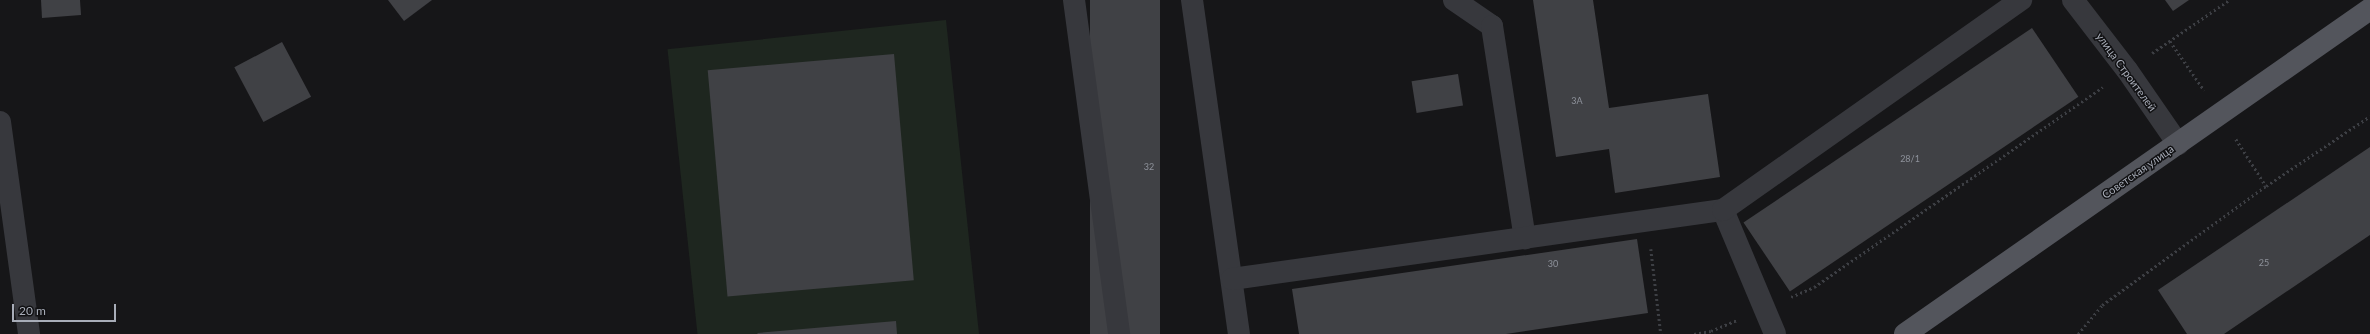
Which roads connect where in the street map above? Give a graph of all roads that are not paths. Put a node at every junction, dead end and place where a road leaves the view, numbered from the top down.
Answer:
1 (1074, 0) edge
2 (1192, 0) edge
3 (1454, 0) edge
4 (2021, 0) edge
5 (2073, 0) edge
6 (2370, 9) edge
7 (0, 122) edge
8 (2178, 144) junction
9 (1723, 210) junction
10 (1525, 238) junction
11 (1232, 280) junction
12 (28, 334) edge
13 (1120, 334) edge
14 (1239, 334) edge
15 (1775, 334) edge
16 (1906, 334) edge

1 - 13 street
2 - 11 street
3 - 10 street
4 - 9 street
5 - 8 street, улица Строителей
6 - 8 main road, Советская улица
7 - 12 street
8 - 16 main road, Советская улица
9 - 10 street
9 - 15 street
10 - 11 street
11 - 14 street

